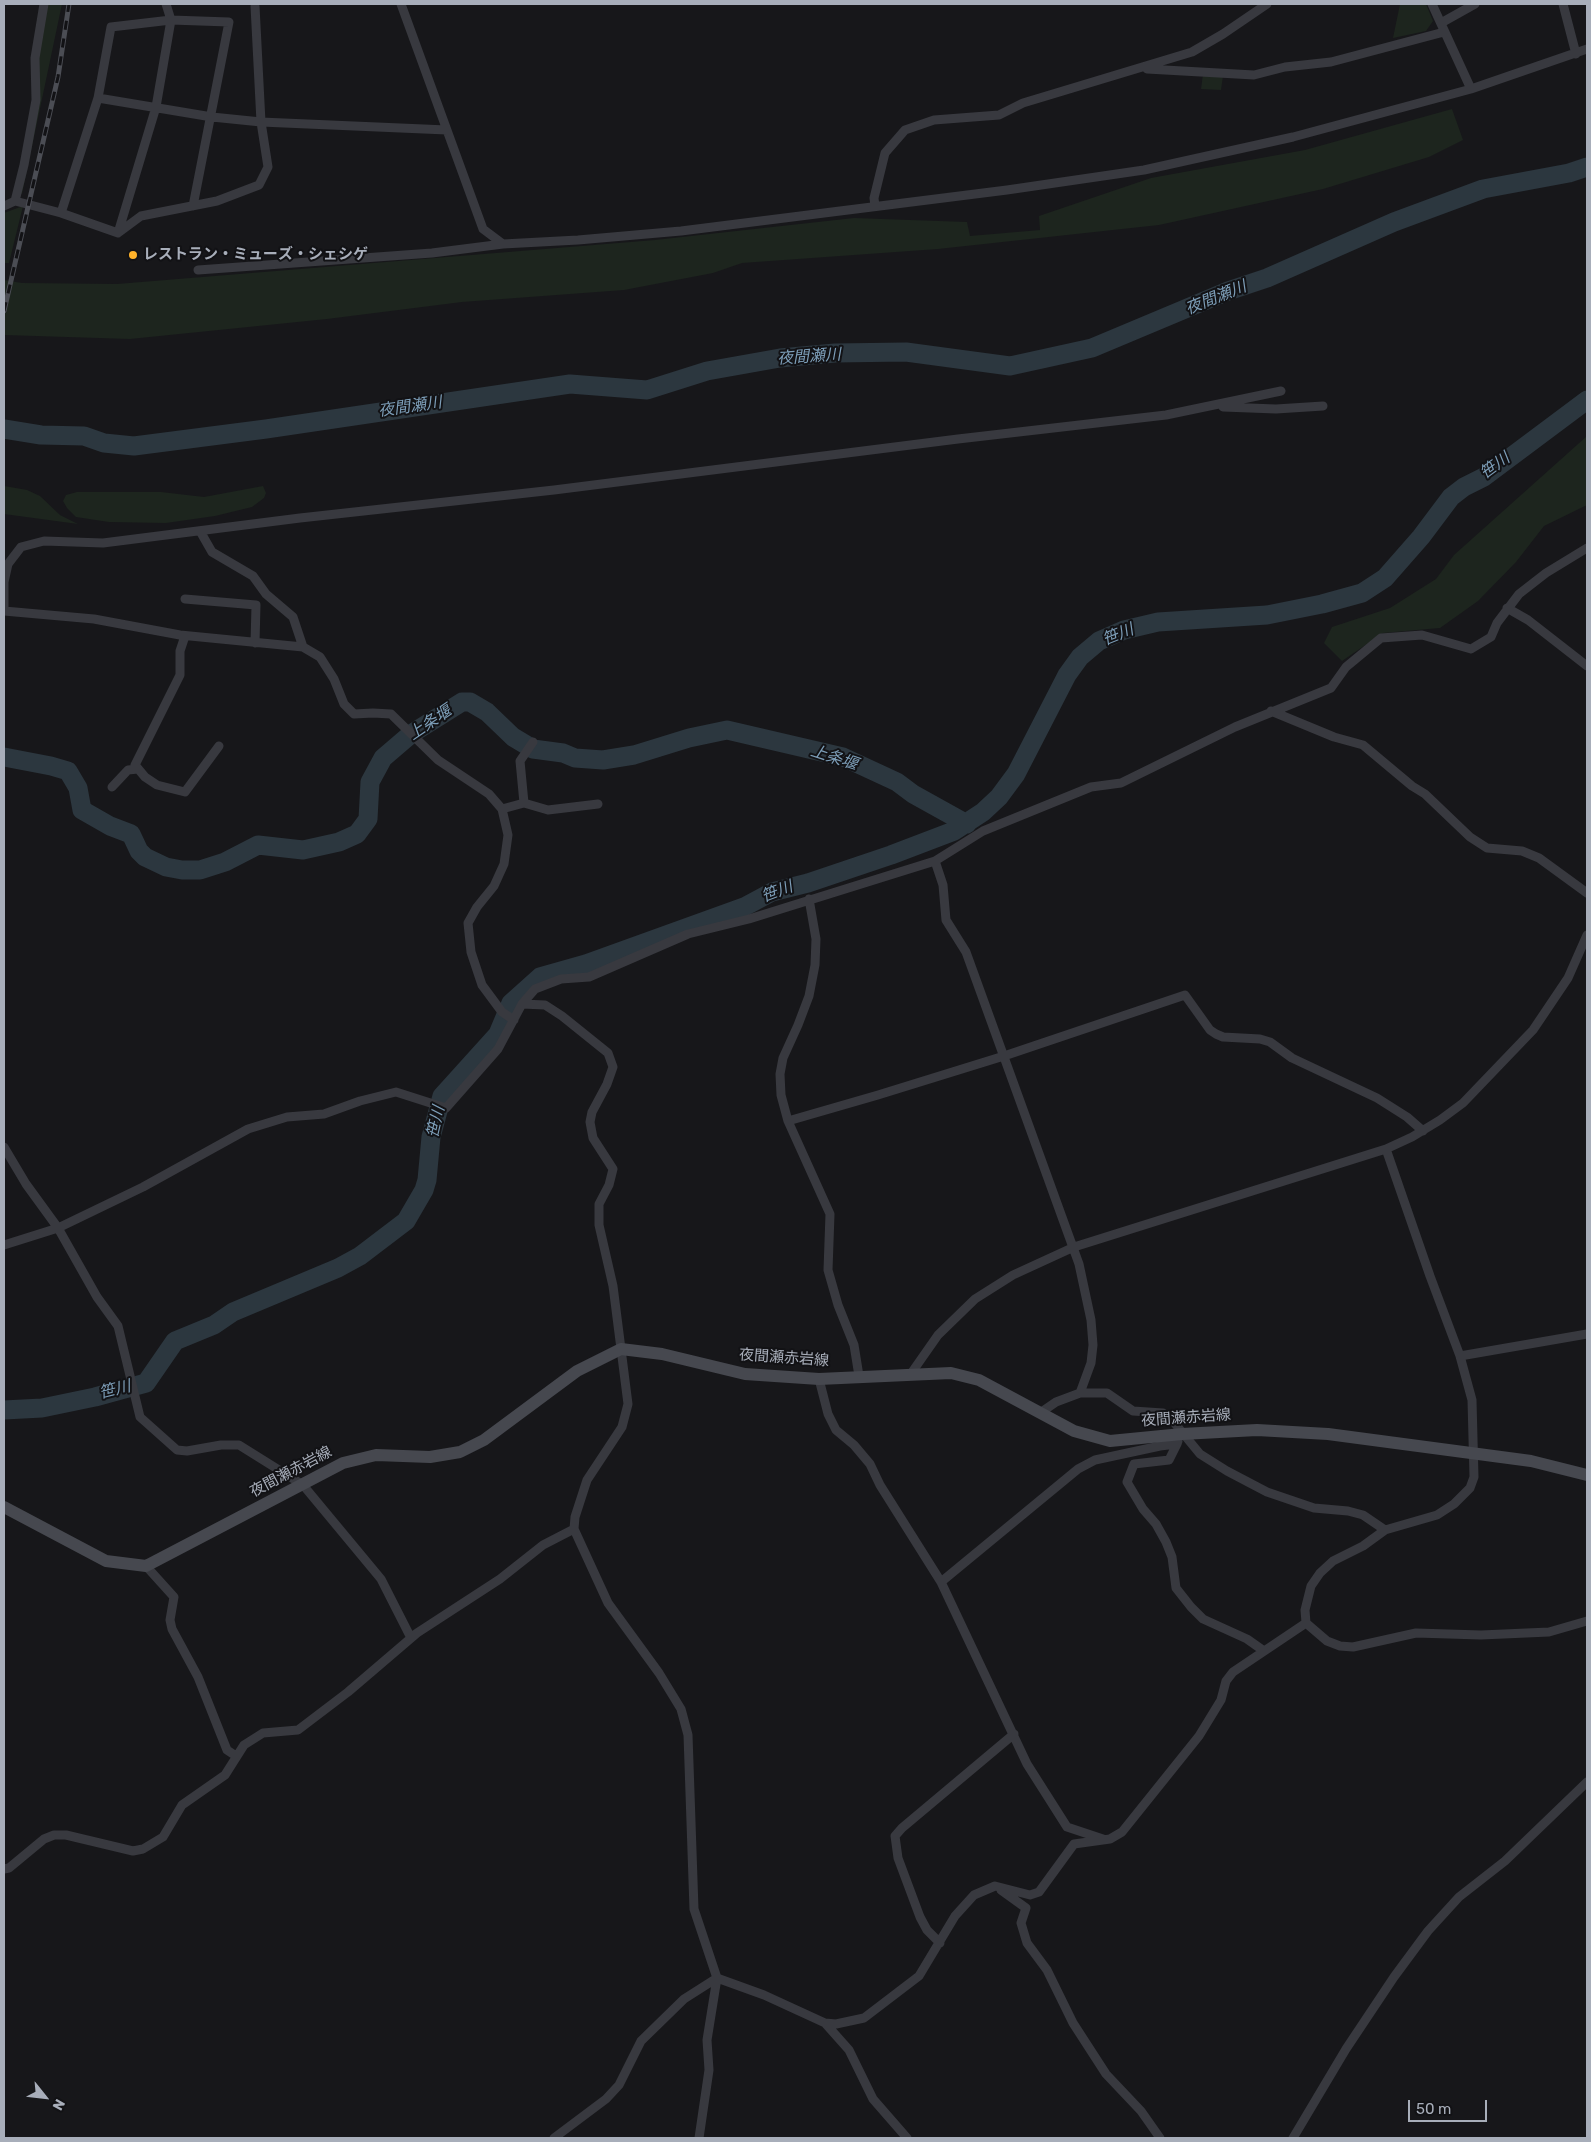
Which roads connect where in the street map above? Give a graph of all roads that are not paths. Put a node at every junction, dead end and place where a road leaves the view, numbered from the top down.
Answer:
1 (44, 4) edge
2 (166, 4) edge
3 (401, 4) edge
4 (1268, 4) edge
5 (1432, 4) edge
6 (1475, 4) edge
7 (1563, 4) edge
8 (255, 6) dead end
9 (171, 20) junction
10 (1442, 27) junction
11 (1587, 49) edge
12 (1576, 54) junction
13 (1142, 68) junction
14 (1471, 89) junction
15 (98, 98) junction
16 (156, 107) junction
17 (212, 118) junction
18 (261, 122) junction
19 (447, 130) junction
20 (15, 201) junction
21 (4, 206) edge
22 (193, 206) junction
23 (875, 206) junction
24 (62, 212) junction
25 (118, 233) junction
26 (503, 244) junction
27 (198, 270) dead end
28 (1281, 390) dead end
29 (1213, 406) junction
30 (1323, 406) dead end
31 (200, 531) junction
32 (1587, 548) edge
33 (185, 599) dead end
34 (1507, 608) junction
35 (4, 611) edge
36 (185, 636) junction
37 (255, 642) junction
38 (303, 647) junction
39 (1587, 666) edge
40 (1271, 711) junction
41 (533, 742) dead end
42 (219, 746) dead end
43 (138, 769) junction
44 (112, 787) dead end
45 (524, 803) junction
46 (598, 804) dead end
47 (502, 809) junction
48 (935, 861) junction
49 (1587, 893) edge
50 (809, 899) junction
51 (1587, 935) edge
52 (522, 1004) junction
53 (513, 1019) junction
54 (1004, 1056) junction
55 (788, 1121) junction
56 (1424, 1131) junction
57 (4, 1148) edge
58 (1386, 1149) junction
59 (58, 1228) junction
60 (4, 1245) edge
61 (1074, 1247) junction
62 (1587, 1334) edge
63 (621, 1349) junction
64 (1460, 1356) junction
65 (910, 1375) junction
66 (859, 1376) junction
67 (819, 1379) junction
68 (1080, 1393) junction
69 (1040, 1413) junction
70 (1179, 1439) junction
71 (1475, 1454) junction
72 (1587, 1475) edge
73 (303, 1485) junction
74 (4, 1506) edge
75 (574, 1529) junction
76 (1384, 1530) junction
77 (146, 1566) junction
78 (941, 1582) junction
79 (1587, 1622) edge
80 (1306, 1623) junction
81 (411, 1638) junction
82 (1264, 1652) junction
83 (1014, 1734) junction
84 (236, 1756) junction
85 (1587, 1782) edge
86 (1105, 1839) junction
87 (4, 1868) edge
88 (995, 1886) junction
89 (940, 1943) junction
90 (717, 1978) junction
91 (825, 2023) junction
92 (554, 2138) edge
93 (699, 2138) edge
94 (907, 2138) edge
95 (1160, 2138) edge
96 (1293, 2138) edge

1 - 20 street
2 - 9 street
3 - 19 street
4 - 13 street
5 - 10 street
6 - 10 street
7 - 12 street
8 - 18 street
9 - 15 street
9 - 16 street
9 - 17 street
10 - 13 street
10 - 14 street
11 - 12 street
12 - 14 street
13 - 23 street
14 - 23 street
15 - 16 street
15 - 24 street
16 - 17 street
16 - 25 street
17 - 18 street
17 - 22 street
18 - 19 street
18 - 22 street
19 - 26 street
20 - 21 street
20 - 24 street
22 - 25 street
23 - 26 street
24 - 25 street
26 - 27 street
28 - 29 street
29 - 30 street
29 - 31 street
31 - 35 street
31 - 38 street
32 - 34 street
33 - 37 street
34 - 39 street
34 - 40 street
35 - 36 street
36 - 37 street
36 - 43 street
37 - 38 street
38 - 47 street
40 - 48 street
40 - 49 street
41 - 45 street
42 - 43 street
43 - 44 street
45 - 46 street
45 - 47 street
47 - 53 street
48 - 50 street
48 - 54 street
50 - 52 street
50 - 55 street
51 - 56 street
52 - 53 street
52 - 63 street
53 - 59 street
54 - 55 street
54 - 56 street
54 - 61 street
55 - 66 street
56 - 58 street
57 - 59 street
58 - 61 street
58 - 64 street
59 - 60 street
59 - 73 street
61 - 65 street
61 - 68 street
62 - 64 street
63 - 67 main road, 夜間瀬赤岩線
63 - 73 main road, 夜間瀬赤岩線
63 - 75 street
64 - 71 street
65 - 66 main road, 夜間瀬赤岩線
65 - 69 main road, 夜間瀬赤岩線
66 - 67 main road, 夜間瀬赤岩線
67 - 78 street
68 - 69 street
68 - 70 street
69 - 70 main road, 夜間瀬赤岩線
70 - 71 main road, 夜間瀬赤岩線
70 - 76 street
70 - 78 street
70 - 82 street
71 - 72 main road, 夜間瀬赤岩線
71 - 76 street
73 - 77 main road, 夜間瀬赤岩線
73 - 81 street
74 - 77 main road
75 - 81 street
75 - 90 street
76 - 80 street
77 - 84 street
78 - 83 street
79 - 80 street
80 - 82 street
81 - 84 street
82 - 86 street
83 - 86 street
83 - 89 street
84 - 87 street
85 - 96 street
86 - 88 street
88 - 89 street
88 - 95 street
89 - 91 street
90 - 91 street
90 - 92 street
90 - 93 street
91 - 94 street

